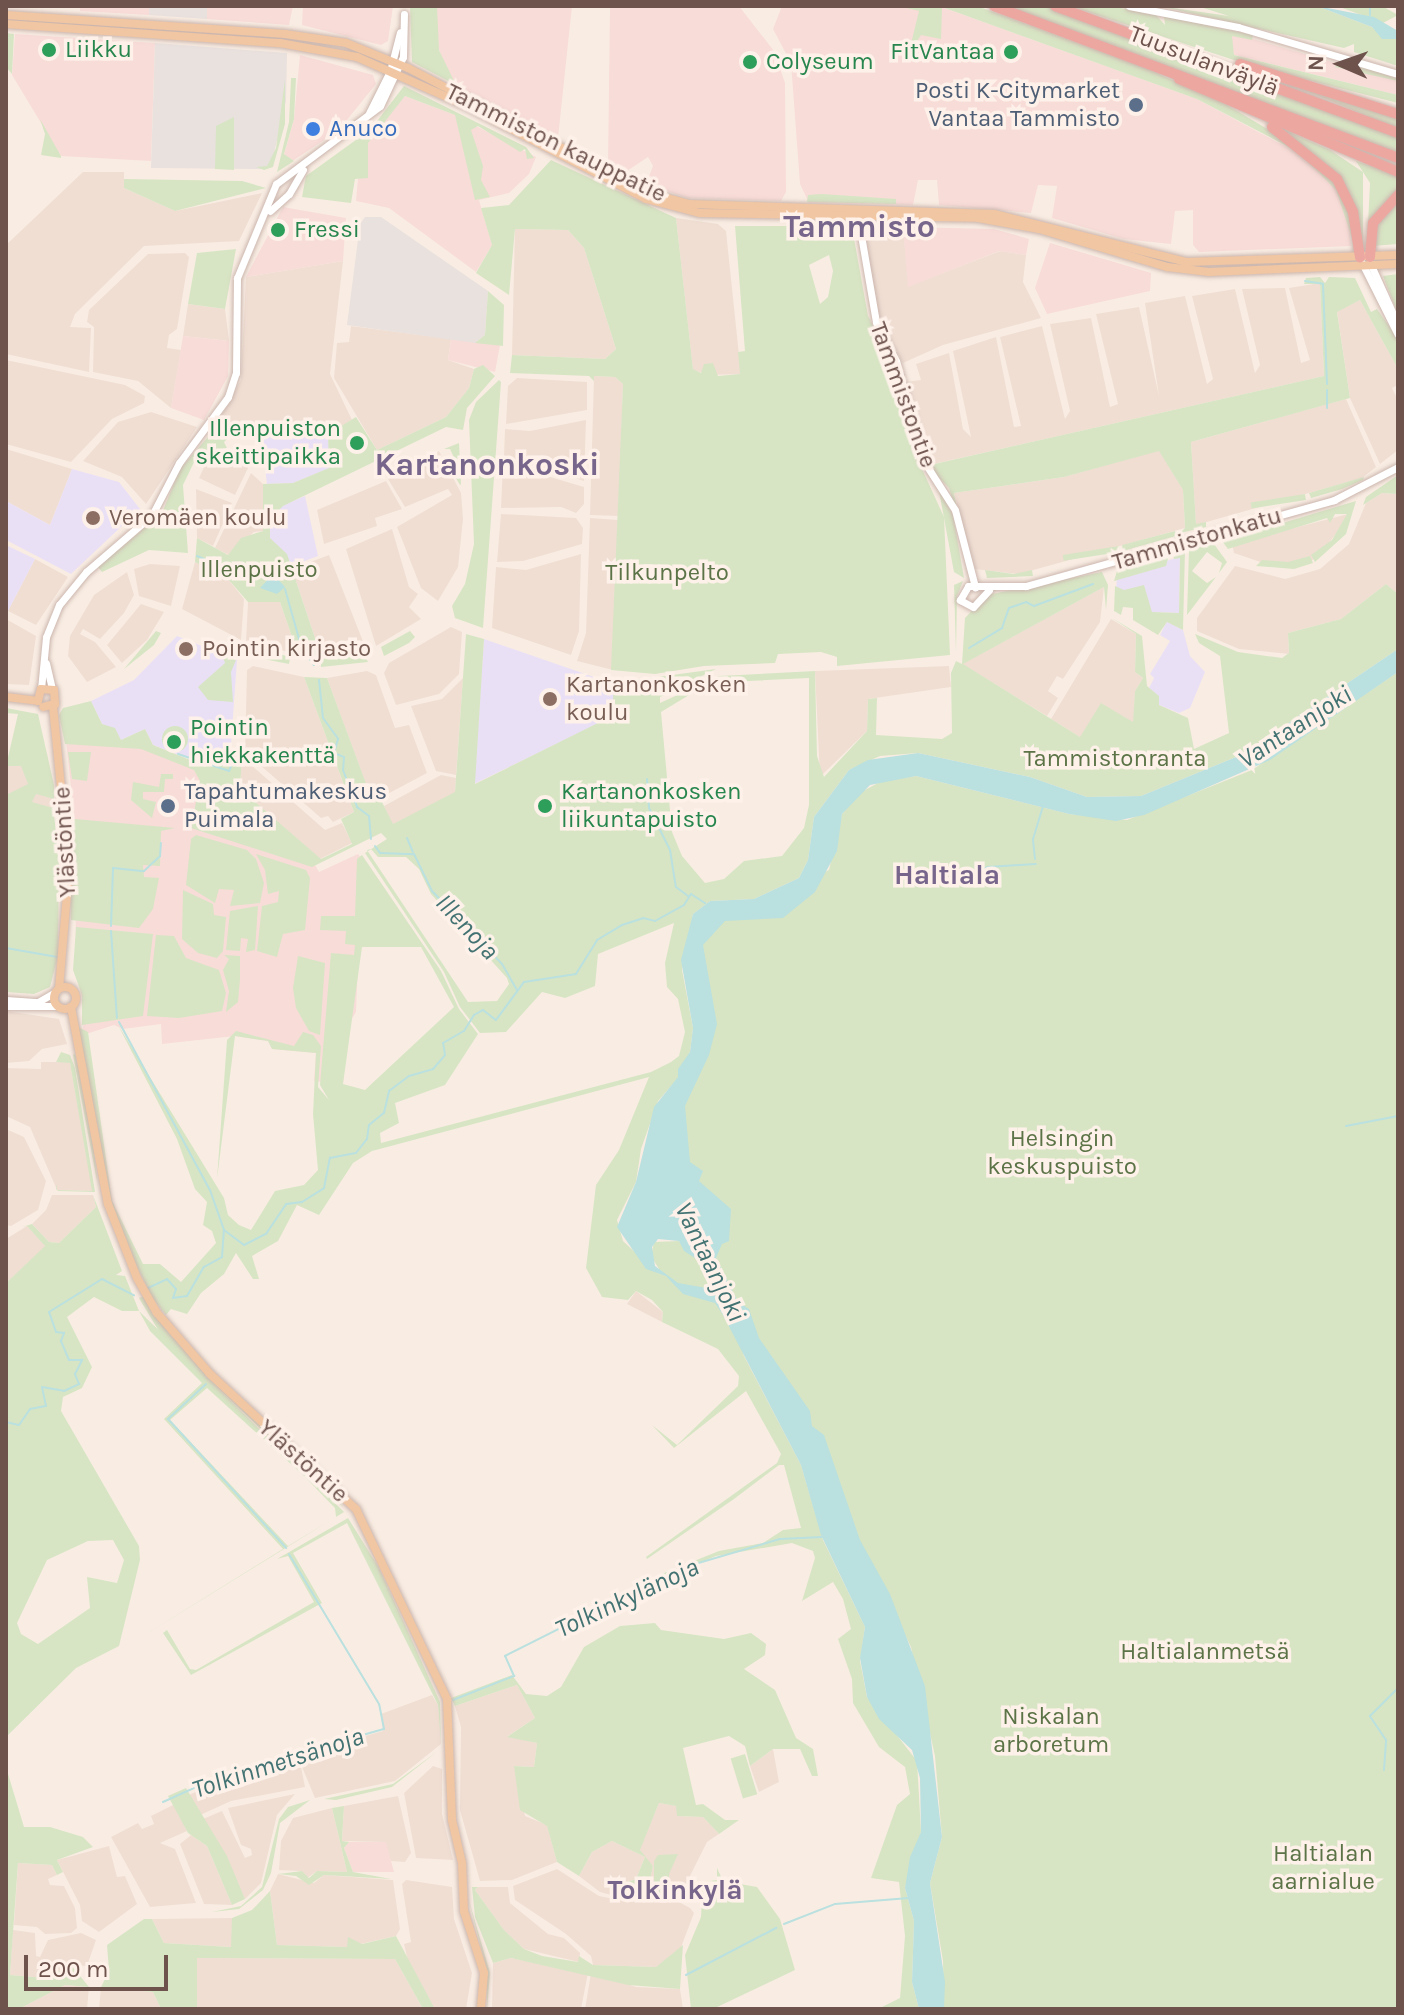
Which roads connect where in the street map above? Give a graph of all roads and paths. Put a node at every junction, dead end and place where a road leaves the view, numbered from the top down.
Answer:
1 (994, 6) edge
2 (1055, 6) edge
3 (1129, 6) edge
4 (404, 10) edge
5 (6, 15) edge
6 (6, 24) edge
7 (1116, 49) junction
8 (1180, 50) junction
9 (396, 68) junction
10 (1398, 74) edge
11 (1325, 89) junction
12 (1236, 105) junction
13 (1398, 106) edge
14 (1398, 114) edge
15 (1398, 133) edge
16 (1398, 158) edge
17 (1398, 172) edge
18 (288, 183) junction
19 (275, 191) junction
20 (1398, 195) edge
21 (283, 197) junction
22 (857, 214) junction
23 (265, 216) junction
24 (1398, 255) edge
25 (1366, 261) junction
26 (1398, 264) edge
27 (1398, 325) edge
28 (1398, 335) edge
29 (1398, 467) edge
30 (967, 573) junction
31 (975, 588) junction
32 (962, 589) junction
33 (989, 590) junction
34 (980, 598) junction
35 (44, 658) junction
36 (52, 688) junction
37 (10, 697) edge
38 (43, 699) junction
39 (65, 954) junction
40 (57, 990) junction
41 (72, 990) junction
42 (6, 1000) edge
43 (6, 1006) edge
44 (59, 1007) junction
45 (71, 1007) junction
46 (75, 1033) junction
47 (481, 2009) edge

1 - 7 highway, Tuusulanväylä
2 - 8 highway, Tuusulanväylä
3 - 10 street
4 - 9 street
5 - 9 main road, Tammiston kauppatie
6 - 9 main road, Tammiston kauppatie
7 - 12 highway
7 - 16 highway, Tuusulanväylä
8 - 11 highway
8 - 15 highway, Tuusulanväylä
9 - 18 street
9 - 22 main road, Tammiston kauppatie
11 - 13 highway
11 - 14 highway
12 - 17 highway
12 - 25 highway
18 - 19 street
18 - 21 street
19 - 21 street
19 - 23 street
20 - 25 highway
21 - 23 street
22 - 25 main road, Tammiston kauppatie
22 - 30 street, Tammistontie
23 - 35 street
24 - 25 main road, Tammiston kauppatie
25 - 26 main road, Tammiston kauppatie
25 - 27 street
25 - 28 street
29 - 33 street, Tammistonkatu
30 - 31 street, Tammistontie
30 - 32 street, Tammistontie
31 - 32 street
31 - 33 street, Tammistonkatu
31 - 34 street
32 - 34 street
33 - 34 street
35 - 36 street
35 - 38 street
36 - 38 main road
36 - 38 main road
37 - 38 main road
38 - 39 main road, Ylästöntie
39 - 40 main road, Ylästöntie
39 - 41 main road, Ylästöntie
40 - 41 main road
40 - 42 street
40 - 44 main road, Ylästöntie
41 - 45 main road, Ylästöntie
43 - 44 street
44 - 45 main road
44 - 46 main road, Ylästöntie
45 - 46 main road, Ylästöntie
46 - 47 main road, Ylästöntie

